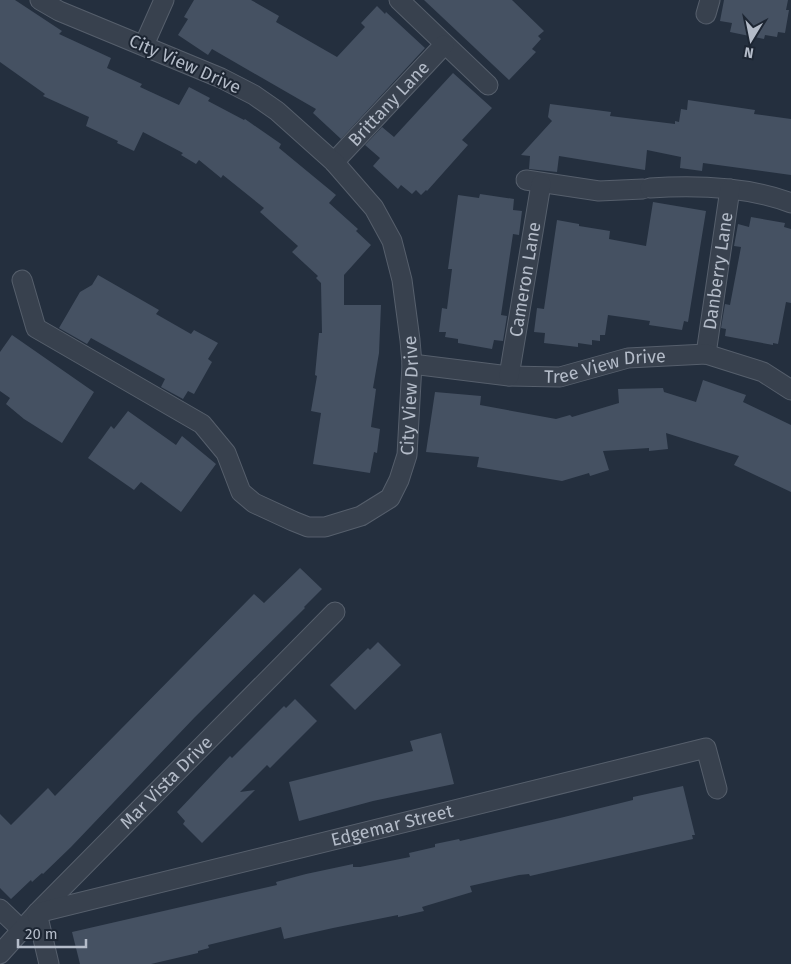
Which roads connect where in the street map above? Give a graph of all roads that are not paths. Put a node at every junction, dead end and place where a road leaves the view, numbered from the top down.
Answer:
1 (40, 0) edge
2 (164, 0) edge
3 (399, 0) edge
4 (444, 45) junction
5 (144, 46) junction
6 (488, 85) dead end
7 (334, 162) junction
8 (646, 189) joint
9 (730, 189) junction
10 (791, 203) edge
11 (22, 280) dead end
12 (706, 354) junction
13 (412, 364) junction
14 (510, 376) junction
15 (791, 390) edge
16 (335, 612) dead end
17 (717, 789) dead end
18 (0, 908) edge
19 (37, 913) junction
20 (22, 930) junction
21 (0, 954) edge
22 (49, 964) edge

1 - 5 street, City View Drive
2 - 5 street
3 - 4 street
4 - 6 street
4 - 7 street, Brittany Lane
5 - 7 street, City View Drive
7 - 13 street, City View Drive
8 - 9 street, Danberry Lane
8 - 14 street, Cameron Lane
9 - 10 street, Danberry Lane
9 - 12 street, Danberry Lane
11 - 13 street, City View Drive
12 - 14 street, Tree View Drive
12 - 15 street, Tree View Drive
13 - 14 street, Tree View Drive
16 - 19 street, Mar Vista Drive
17 - 19 street, Edgemar Street
18 - 20 street
19 - 20 street, Mar Vista Drive
19 - 22 street
20 - 21 street, Mar Vista Drive

